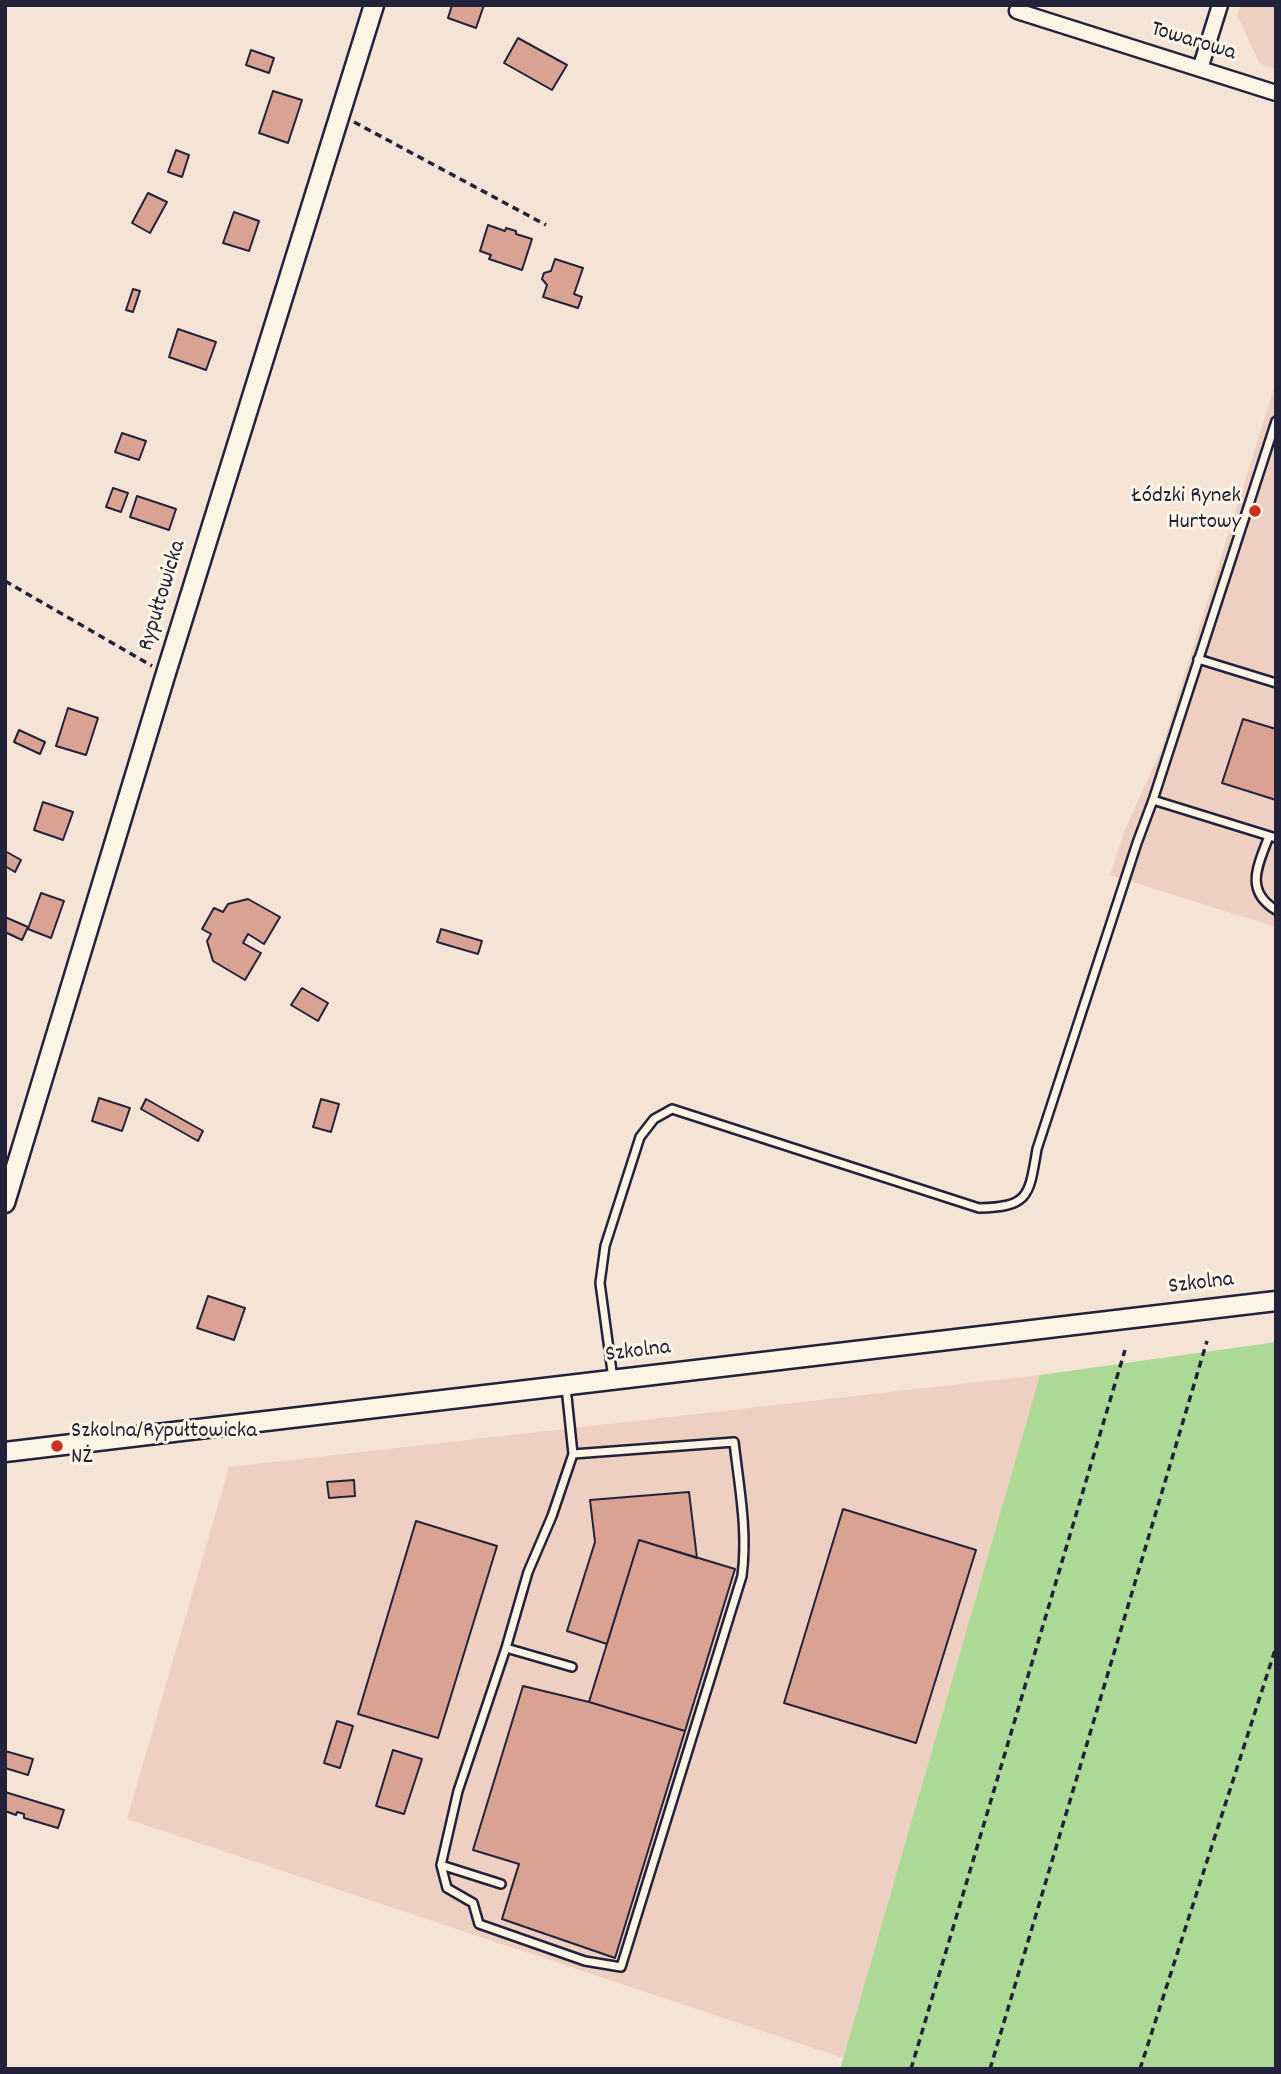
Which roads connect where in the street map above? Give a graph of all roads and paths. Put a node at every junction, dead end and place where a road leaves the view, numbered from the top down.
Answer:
1 (374, 5) edge
2 (1220, 5) edge
3 (1017, 12) dead end
4 (1200, 69) junction
5 (1276, 93) edge
6 (340, 114) junction
7 (546, 225) dead end
8 (1276, 421) edge
9 (1272, 444) edge
10 (5, 581) edge
11 (1198, 659) junction
12 (166, 673) junction
13 (1276, 683) edge
14 (1153, 800) junction
15 (1272, 837) edge
16 (1276, 909) edge
17 (5, 1203) edge
18 (1276, 1301) edge
19 (1206, 1341) dead end
20 (1125, 1350) dead end
21 (613, 1380) junction
22 (566, 1386) junction
23 (5, 1452) edge
24 (573, 1454) junction
25 (1276, 1647) edge
26 (506, 1648) junction
27 (572, 1667) dead end
28 (441, 1865) junction
29 (501, 1885) dead end
30 (911, 2069) edge
31 (990, 2069) edge
32 (1140, 2069) edge

1 - 6 street, Rypułtowicka
2 - 4 street
3 - 4 street, Towarowa
4 - 5 street, Towarowa
6 - 7 path
6 - 12 street, Rypułtowicka
8 - 9 lane
9 - 11 lane
10 - 12 path
11 - 13 lane
11 - 14 lane
12 - 17 street, Rypułtowicka
14 - 15 lane
14 - 21 lane
15 - 16 lane
18 - 21 street, Szkolna
19 - 31 path
20 - 30 path
21 - 22 street, Szkolna
22 - 23 street, Szkolna
22 - 24 lane
24 - 26 lane
24 - 28 lane
25 - 32 path
26 - 27 lane
26 - 28 lane
28 - 29 lane

